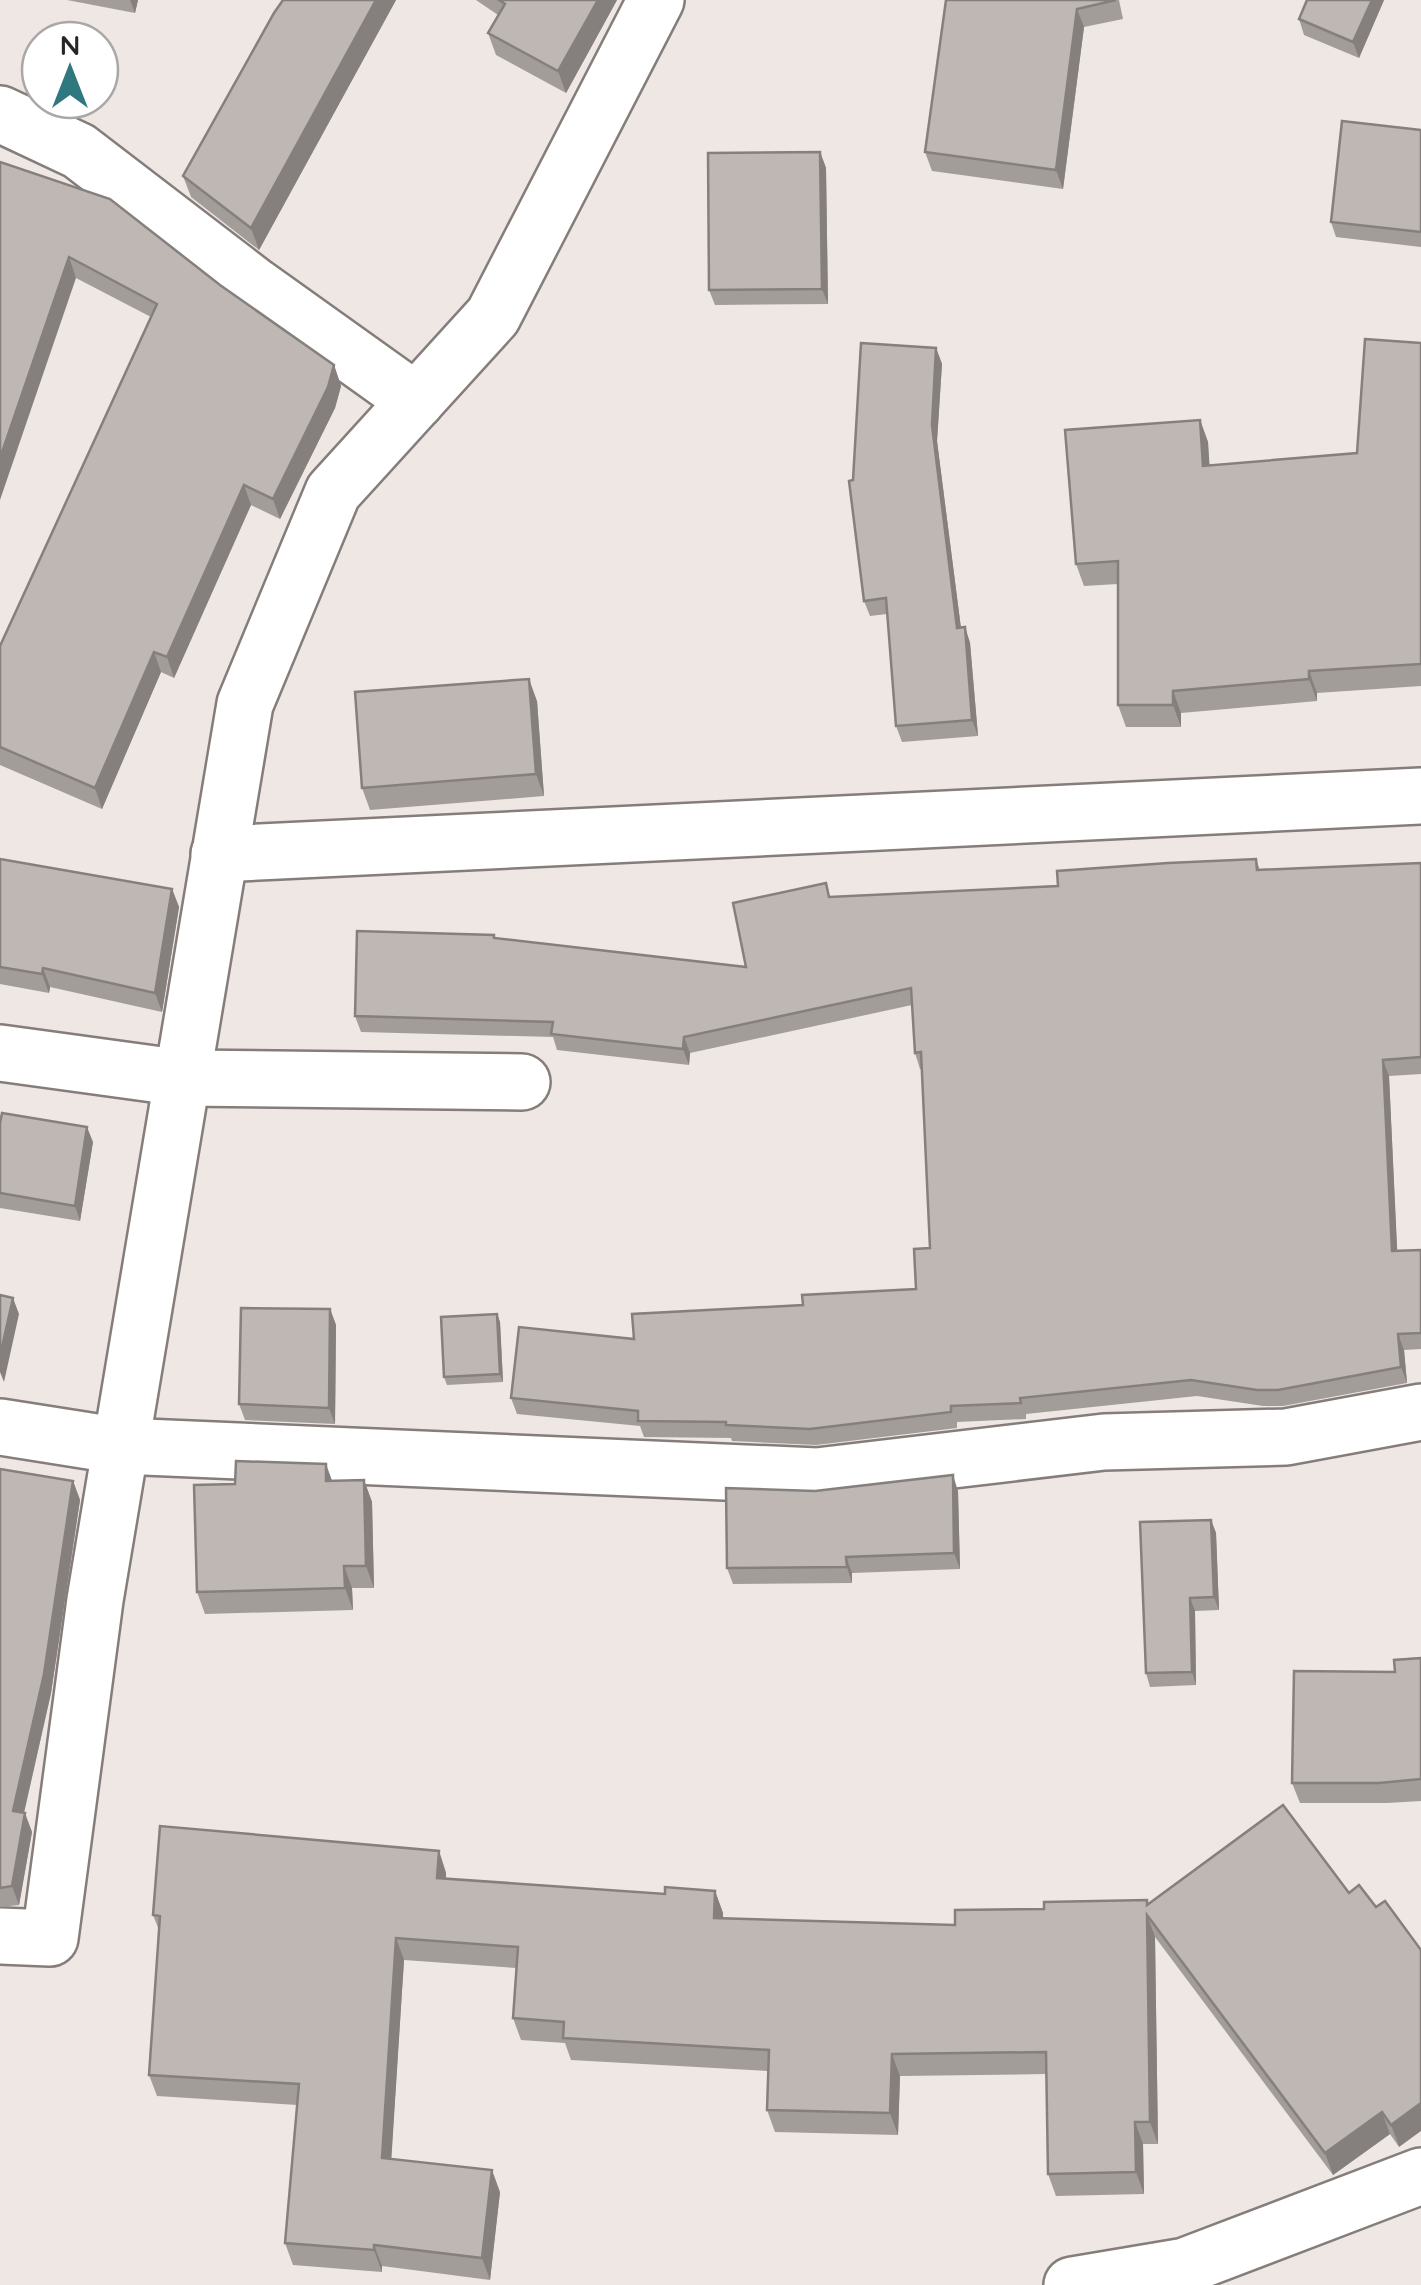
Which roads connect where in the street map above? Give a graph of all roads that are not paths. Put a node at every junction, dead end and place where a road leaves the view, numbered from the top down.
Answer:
1 (656, 0) edge
2 (0, 114) edge
3 (416, 401) junction
4 (1421, 796) edge
5 (219, 854) junction
6 (0, 1053) edge
7 (183, 1078) junction
8 (522, 1082) dead end
9 (1421, 1412) edge
10 (0, 1427) edge
11 (121, 1446) junction
12 (0, 1936) edge
13 (1421, 2176) edge
14 (1190, 2275) edge
15 (1072, 2285) edge

1 - 3 street
2 - 3 street
3 - 5 street
4 - 5 street
5 - 7 street
6 - 7 street
7 - 8 street
7 - 11 street
9 - 11 street
10 - 11 street
11 - 12 street
13 - 14 street
14 - 15 street

